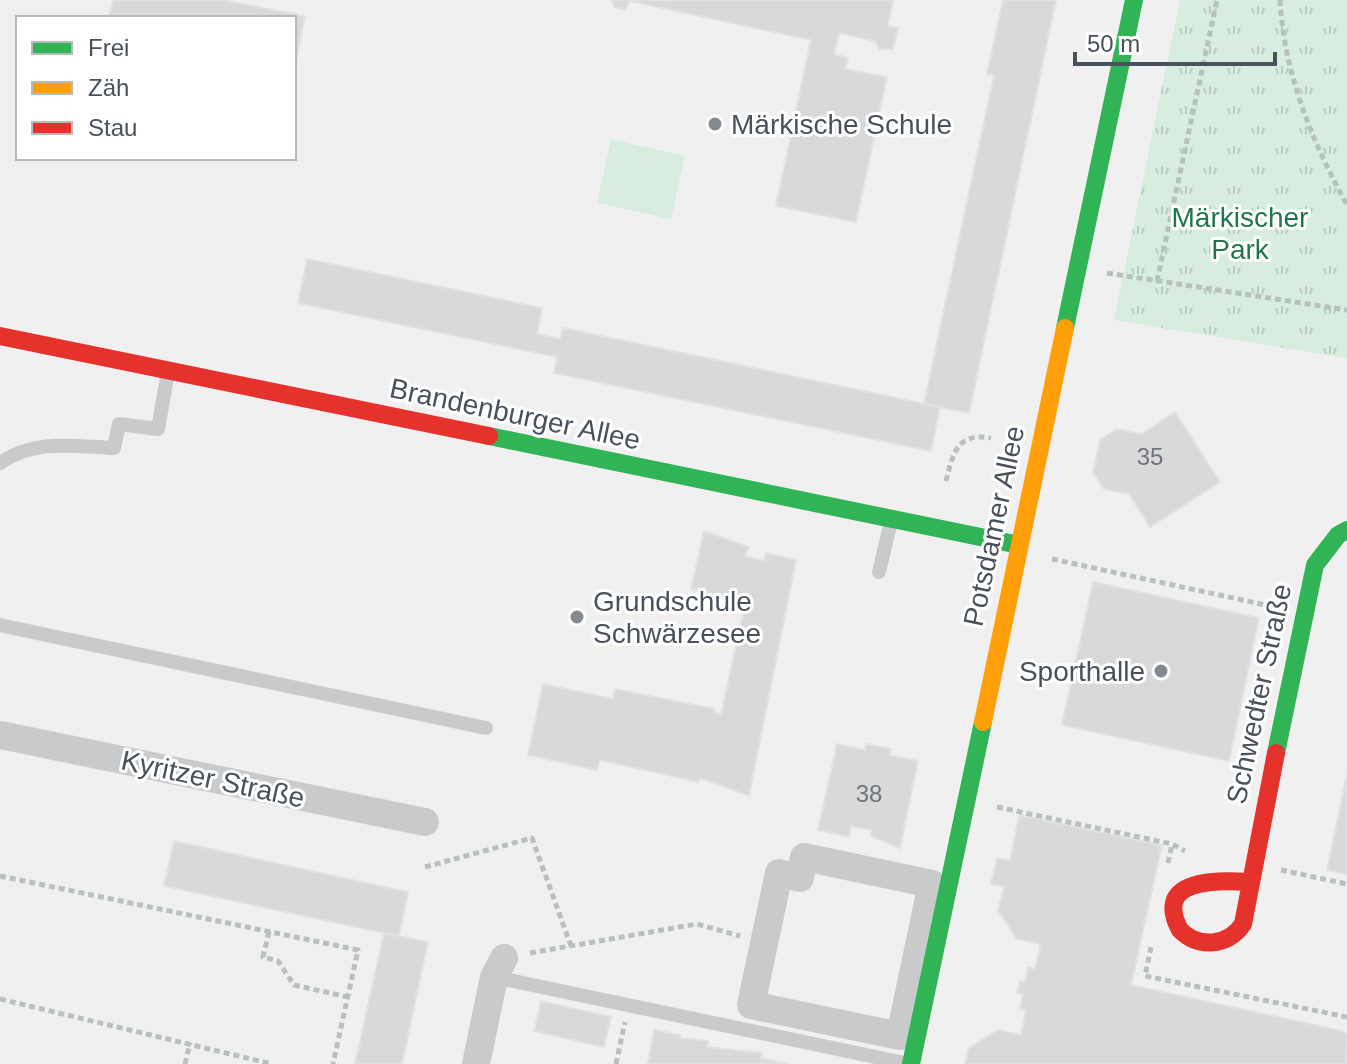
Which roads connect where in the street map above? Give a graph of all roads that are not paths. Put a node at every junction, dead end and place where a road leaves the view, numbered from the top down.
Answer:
1 (1134, 0) edge
2 (0, 336) edge
3 (168, 371) junction
4 (0, 463) edge
5 (891, 521) junction
6 (1347, 530) edge
7 (1019, 545) junction
8 (879, 572) dead end
9 (0, 625) edge
10 (486, 728) dead end
11 (0, 735) edge
12 (425, 822) dead end
13 (1250, 874) junction
14 (764, 943) joint
15 (499, 967) joint
16 (476, 1064) edge
17 (910, 1064) edge

1 - 7 street, Potsdamer Allee
2 - 3 street, Brandenburger Allee
3 - 4 lane
3 - 5 street, Brandenburger Allee
5 - 7 street, Brandenburger Allee
5 - 8 lane
6 - 13 street, Schwedter Straße
7 - 17 street, Potsdamer Allee
9 - 10 lane
11 - 12 street, Kyritzer Straße
13 - 13 street, Schwedter Straße
14 - 14 street
15 - 16 street
15 - 17 lane

